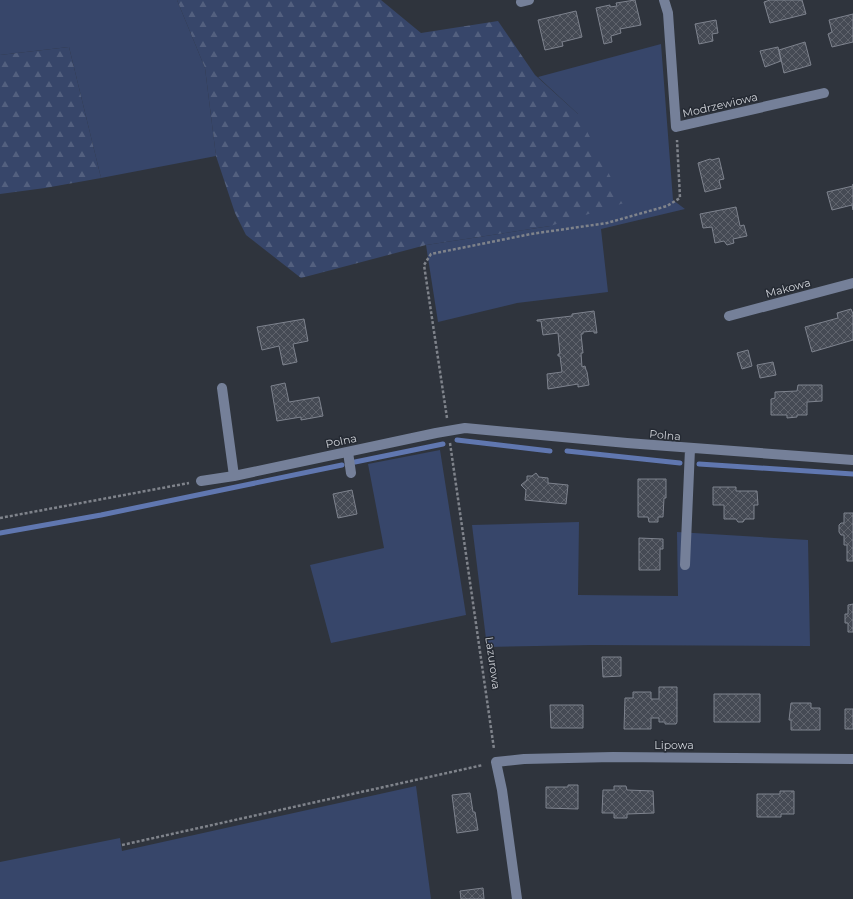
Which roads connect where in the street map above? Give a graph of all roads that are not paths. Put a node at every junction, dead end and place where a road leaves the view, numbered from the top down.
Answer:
1 (664, 0) edge
2 (824, 93) dead end
3 (853, 283) edge
4 (729, 316) dead end
5 (222, 388) dead end
6 (690, 449) junction
7 (348, 452) junction
8 (853, 460) edge
9 (351, 473) dead end
10 (234, 476) junction
11 (201, 481) road end
12 (685, 565) dead end
13 (853, 759) edge
14 (517, 899) edge

1 - 2 street, Modrzewiowa
3 - 4 street, Makowa
5 - 10 street
6 - 7 street, Polna
6 - 8 street, Polna
6 - 12 street, Polna
7 - 9 street
7 - 10 street, Polna
10 - 11 street, Polna
13 - 14 street, Lipowa

